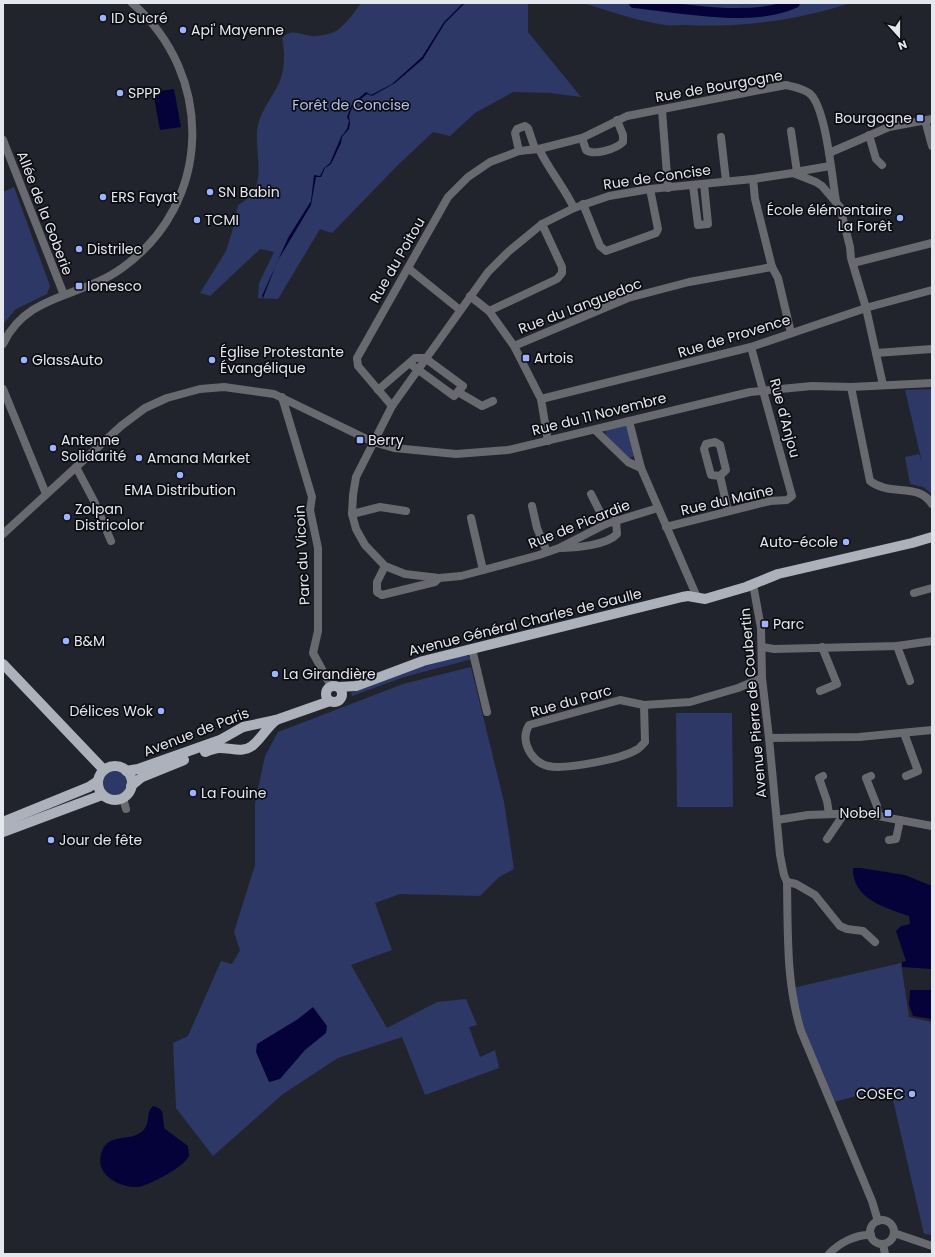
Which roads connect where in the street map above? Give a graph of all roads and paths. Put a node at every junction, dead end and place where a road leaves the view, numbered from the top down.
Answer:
1 (132, 3) edge
2 (662, 110) junction
3 (616, 120) junction
4 (928, 120) edge
5 (791, 131) dead end
6 (869, 135) junction
7 (721, 137) dead end
8 (582, 138) junction
9 (3, 140) edge
10 (932, 146) edge
11 (537, 149) junction
12 (519, 151) junction
13 (828, 153) junction
14 (882, 165) dead end
15 (830, 166) junction
16 (795, 172) junction
17 (753, 179) junction
18 (726, 181) junction
19 (704, 184) junction
20 (693, 185) junction
21 (668, 188) junction
22 (650, 189) junction
23 (836, 201) junction
24 (583, 204) junction
25 (574, 208) junction
26 (542, 224) junction
27 (932, 243) edge
28 (853, 263) junction
29 (772, 267) junction
30 (408, 268) junction
31 (932, 290) edge
32 (64, 296) junction
33 (470, 296) junction
34 (866, 308) junction
35 (460, 310) junction
36 (489, 311) junction
37 (791, 333) junction
38 (3, 344) edge
39 (514, 346) junction
40 (751, 347) junction
41 (932, 349) edge
42 (876, 353) junction
43 (425, 358) junction
44 (408, 364) junction
45 (417, 369) junction
46 (932, 382) edge
47 (883, 385) junction
48 (851, 387) junction
49 (3, 389) edge
50 (378, 390) junction
51 (764, 390) junction
52 (458, 392) junction
53 (282, 397) junction
54 (541, 399) junction
55 (493, 401) dead end
56 (392, 406) junction
57 (629, 421) junction
58 (595, 430) junction
59 (548, 441) junction
60 (373, 442) junction
61 (76, 467) junction
62 (641, 468) junction
63 (720, 476) dead end
64 (46, 494) junction
65 (591, 494) dead end
66 (792, 496) joint
67 (932, 504) edge
68 (532, 506) dead end
69 (658, 508) junction
70 (406, 511) dead end
71 (728, 511) junction
72 (352, 514) junction
73 (472, 518) dead end
74 (616, 520) junction
75 (606, 524) junction
76 (666, 527) junction
77 (3, 534) edge
78 (932, 536) edge
79 (110, 541) dead end
80 (932, 541) edge
81 (559, 548) junction
82 (547, 552) junction
83 (385, 566) junction
84 (482, 570) junction
85 (439, 578) junction
86 (753, 584) junction
87 (932, 588) edge
88 (914, 593) dead end
89 (697, 597) junction
90 (932, 641) edge
91 (896, 646) junction
92 (762, 647) junction
93 (822, 647) junction
94 (472, 651) junction
95 (3, 664) edge
96 (762, 678) junction
97 (910, 681) dead end
98 (820, 691) dead end
99 (334, 692) junction
100 (644, 705) junction
101 (487, 712) dead end
102 (276, 720) junction
103 (932, 730) edge
104 (904, 733) junction
105 (769, 738) junction
106 (104, 770) junction
107 (126, 771) junction
108 (823, 776) dead end
109 (871, 776) dead end
110 (906, 776) dead end
111 (98, 781) junction
112 (131, 786) junction
113 (102, 795) junction
114 (123, 798) junction
115 (126, 809) dead end
116 (829, 814) junction
117 (844, 814) junction
118 (878, 815) junction
119 (777, 820) junction
120 (900, 820) junction
121 (3, 822) edge
122 (932, 826) edge
123 (3, 832) edge
124 (827, 839) dead end
125 (889, 840) dead end
126 (787, 882) junction
127 (875, 942) dead end
128 (878, 1221) junction
129 (894, 1233) junction
130 (871, 1235) junction
131 (883, 1244) junction
132 (932, 1246) edge
133 (829, 1254) edge
134 (884, 1254) edge

1 - 32 street
2 - 3 street, Rue de Bourgogne
2 - 13 street, Rue de Bourgogne
2 - 21 street
3 - 8 street, Rue de Bourgogne
3 - 8 street
4 - 6 street
4 - 10 street
5 - 16 street
6 - 13 street
6 - 14 street
7 - 18 street
8 - 11 street, Rue du Poitou
9 - 32 street, Allée de la Goberie
11 - 12 street, Rue du Poitou
11 - 12 street
11 - 25 street
12 - 30 street, Rue du Poitou
13 - 15 street, Rue de Bourgogne
15 - 16 street
15 - 23 street, Rue de Bourgogne
16 - 17 street, Rue de Concise
16 - 23 street, Rue de Concise
17 - 18 street, Rue de Concise
17 - 29 street
18 - 19 street, Rue de Concise
19 - 20 street, Rue de Concise
19 - 20 street
20 - 21 street, Rue de Concise
21 - 22 street, Rue de Concise
22 - 24 street, Rue de Concise
22 - 24 street
23 - 28 street, Rue de Concise
24 - 25 street, Rue de Concise
25 - 26 street, Rue de Concise
26 - 33 street, Rue de Concise
26 - 36 street
27 - 28 street
28 - 34 street, Rue de Concise
29 - 37 street
29 - 39 street, Rue du Languedoc
30 - 35 street
30 - 50 street, Rue du Poitou
31 - 34 street, Rue de Provence
32 - 38 street
33 - 35 street, Rue de Concise
33 - 36 street
34 - 37 street, Rue de Provence
34 - 42 street, Rue de Concise
35 - 43 street, Rue de Concise
36 - 39 street
37 - 40 street, Rue de Provence
39 - 54 street
40 - 51 street, Rue d'Anjou
40 - 54 street, Rue de Provence
41 - 42 street
42 - 47 street, Rue de Concise
43 - 44 street
43 - 45 street, Rue de Concise
43 - 52 street
44 - 45 street
44 - 50 street
45 - 52 street
45 - 56 street, Rue de Concise
46 - 47 street, Rue du 11 Novembre
47 - 48 street, Rue du 11 Novembre
48 - 51 street, Rue du 11 Novembre
48 - 67 street
49 - 64 street
50 - 56 street, Rue du Poitou
51 - 57 street, Rue du 11 Novembre
51 - 66 street, Rue d'Anjou
52 - 55 street
53 - 60 street, Rue du 11 Novembre
53 - 61 street, Rue du 11 Novembre
53 - 99 street, Parc du Vicoin
54 - 59 street
56 - 60 street, Rue de Concise
57 - 58 street, Rue du 11 Novembre
57 - 62 street
58 - 59 street, Rue du 11 Novembre
58 - 62 street
59 - 60 street, Rue du 11 Novembre
60 - 72 street, Rue de Picardie
61 - 64 street, Rue du 11 Novembre
61 - 79 street
62 - 69 street
63 - 71 street
64 - 77 street, Rue du 11 Novembre
65 - 75 street
66 - 71 street, Rue du Maine
68 - 82 street
69 - 74 street, Rue de Picardie
69 - 76 street
70 - 72 street
71 - 76 street, Rue du Maine
72 - 83 street, Rue de Picardie
73 - 84 street
74 - 75 street, Rue de Picardie
74 - 81 street
75 - 81 street, Rue de Picardie
76 - 89 street
78 - 86 main road, Avenue Général Charles de Gaulle
80 - 86 main road, Avenue Général Charles de Gaulle
81 - 82 street, Rue de Picardie
82 - 84 street, Rue de Picardie
83 - 85 street, Rue de Picardie
83 - 85 street, Rue de Picardie
84 - 85 street, Rue de Picardie
86 - 89 main road, Avenue Général Charles de Gaulle
86 - 92 street, Avenue Pierre de Coubertin
87 - 88 street
89 - 94 main road, Avenue Général Charles de Gaulle
90 - 91 street
91 - 93 street
91 - 97 street
92 - 93 street
92 - 96 street, Avenue Pierre de Coubertin
93 - 98 street
94 - 99 main road, Avenue Général Charles de Gaulle
94 - 101 street
95 - 106 main road
96 - 100 street, Rue du Parc
96 - 105 street, Avenue Pierre de Coubertin
99 - 102 main road, Avenue de Paris
100 - 100 street, Rue du Parc
102 - 107 main road, Avenue de Paris
102 - 112 main road, Avenue de Paris
103 - 104 street
104 - 105 street
104 - 110 street
105 - 119 street, Avenue Pierre de Coubertin
106 - 107 main road
106 - 111 main road
107 - 112 main road
108 - 116 street
109 - 118 street
111 - 113 main road
111 - 121 main road
112 - 114 main road
113 - 114 main road
113 - 123 main road
114 - 115 street
116 - 117 street
116 - 119 street
117 - 118 street
117 - 124 street
118 - 120 street
119 - 126 street, Avenue Pierre de Coubertin
120 - 122 street
120 - 125 street
126 - 127 street
126 - 128 street, Avenue Pierre de Coubertin
128 - 129 street
128 - 130 street
129 - 131 street
129 - 132 street
130 - 131 street
130 - 133 street
131 - 134 street

